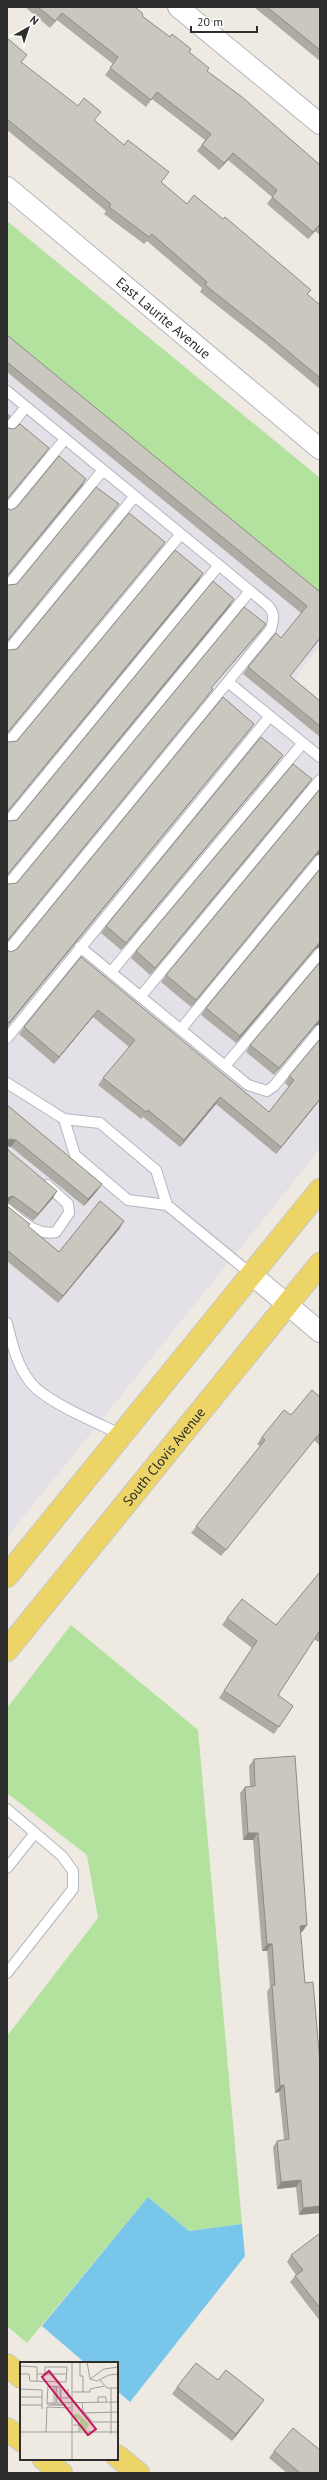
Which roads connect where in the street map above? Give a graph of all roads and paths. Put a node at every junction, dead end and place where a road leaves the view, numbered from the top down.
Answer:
1 (178, 7) edge
2 (320, 124) edge
3 (7, 187) edge
4 (7, 391) edge
5 (26, 407) junction
6 (7, 430) edge
7 (66, 439) junction
8 (320, 449) edge
9 (103, 470) junction
10 (135, 496) junction
11 (7, 510) edge
12 (181, 534) junction
13 (219, 565) junction
14 (7, 587) edge
15 (250, 591) junction
16 (7, 652) edge
17 (228, 682) junction
18 (270, 716) junction
19 (303, 743) junction
20 (7, 744) edge
21 (320, 757) edge
22 (320, 780) edge
23 (7, 823) edge
24 (320, 860) edge
25 (7, 886) edge
26 (80, 947) junction
27 (7, 952) edge
28 (320, 953) edge
29 (111, 972) junction
30 (140, 996) junction
31 (181, 1029) junction
32 (320, 1030) edge
33 (7, 1038) edge
34 (225, 1066) junction
35 (7, 1083) edge
36 (64, 1119) junction
37 (37, 1177) edge
38 (320, 1190) edge
39 (167, 1205) junction
40 (7, 1209) edge
41 (320, 1264) edge
42 (251, 1274) junction
43 (287, 1305) junction
44 (7, 1323) edge
45 (320, 1332) edge
46 (122, 1435) junction
47 (7, 1576) edge
48 (7, 1650) edge
49 (7, 1810) edge
50 (35, 1833) junction
51 (7, 1867) edge
52 (7, 1973) edge
53 (7, 2365) edge
54 (20, 2376) edge
55 (7, 2429) edge
56 (20, 2439) edge
57 (118, 2457) edge
58 (45, 2460) edge
59 (61, 2473) edge
60 (138, 2473) edge

1 - 2 street
3 - 8 street, East Laurite Avenue
4 - 5 lane
5 - 6 lane
5 - 7 lane
7 - 9 lane
7 - 11 lane
9 - 10 lane
9 - 14 lane
10 - 12 lane
10 - 16 lane
12 - 13 lane
12 - 20 lane
13 - 15 lane
13 - 23 lane
15 - 17 lane
15 - 25 lane
17 - 18 lane
17 - 27 lane
18 - 19 lane
18 - 26 lane
19 - 21 lane
19 - 29 lane
22 - 30 lane
24 - 31 lane
26 - 29 lane
26 - 33 lane
28 - 34 lane
29 - 30 lane
30 - 31 lane
31 - 34 lane
32 - 34 lane
35 - 36 lane
36 - 39 lane
36 - 39 lane
37 - 40 lane
38 - 42 main road
39 - 42 lane
41 - 43 main road, South Clovis Avenue
42 - 43 street
42 - 46 main road
43 - 45 street
43 - 48 main road, South Clovis Avenue
44 - 46 lane
46 - 47 main road
49 - 50 lane
50 - 51 lane
50 - 52 lane
53 - 54 main road
55 - 56 main road
57 - 60 main road
58 - 59 main road

